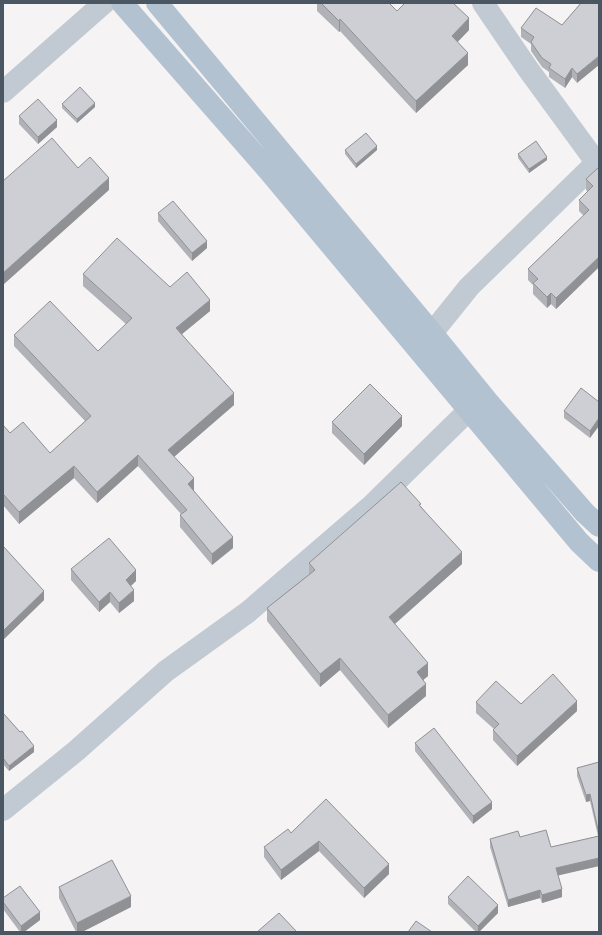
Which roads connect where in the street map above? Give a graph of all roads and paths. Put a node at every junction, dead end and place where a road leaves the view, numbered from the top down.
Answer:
1 (104, 3) edge
2 (122, 3) edge
3 (157, 3) edge
4 (483, 3) edge
5 (3, 92) edge
6 (598, 161) edge
7 (432, 333) junction
8 (469, 410) junction
9 (599, 526) edge
10 (599, 561) edge
11 (3, 810) edge

1 - 5 street
2 - 8 main road
3 - 7 main road
4 - 6 street
6 - 7 street
7 - 9 main road
8 - 10 main road
8 - 11 street

